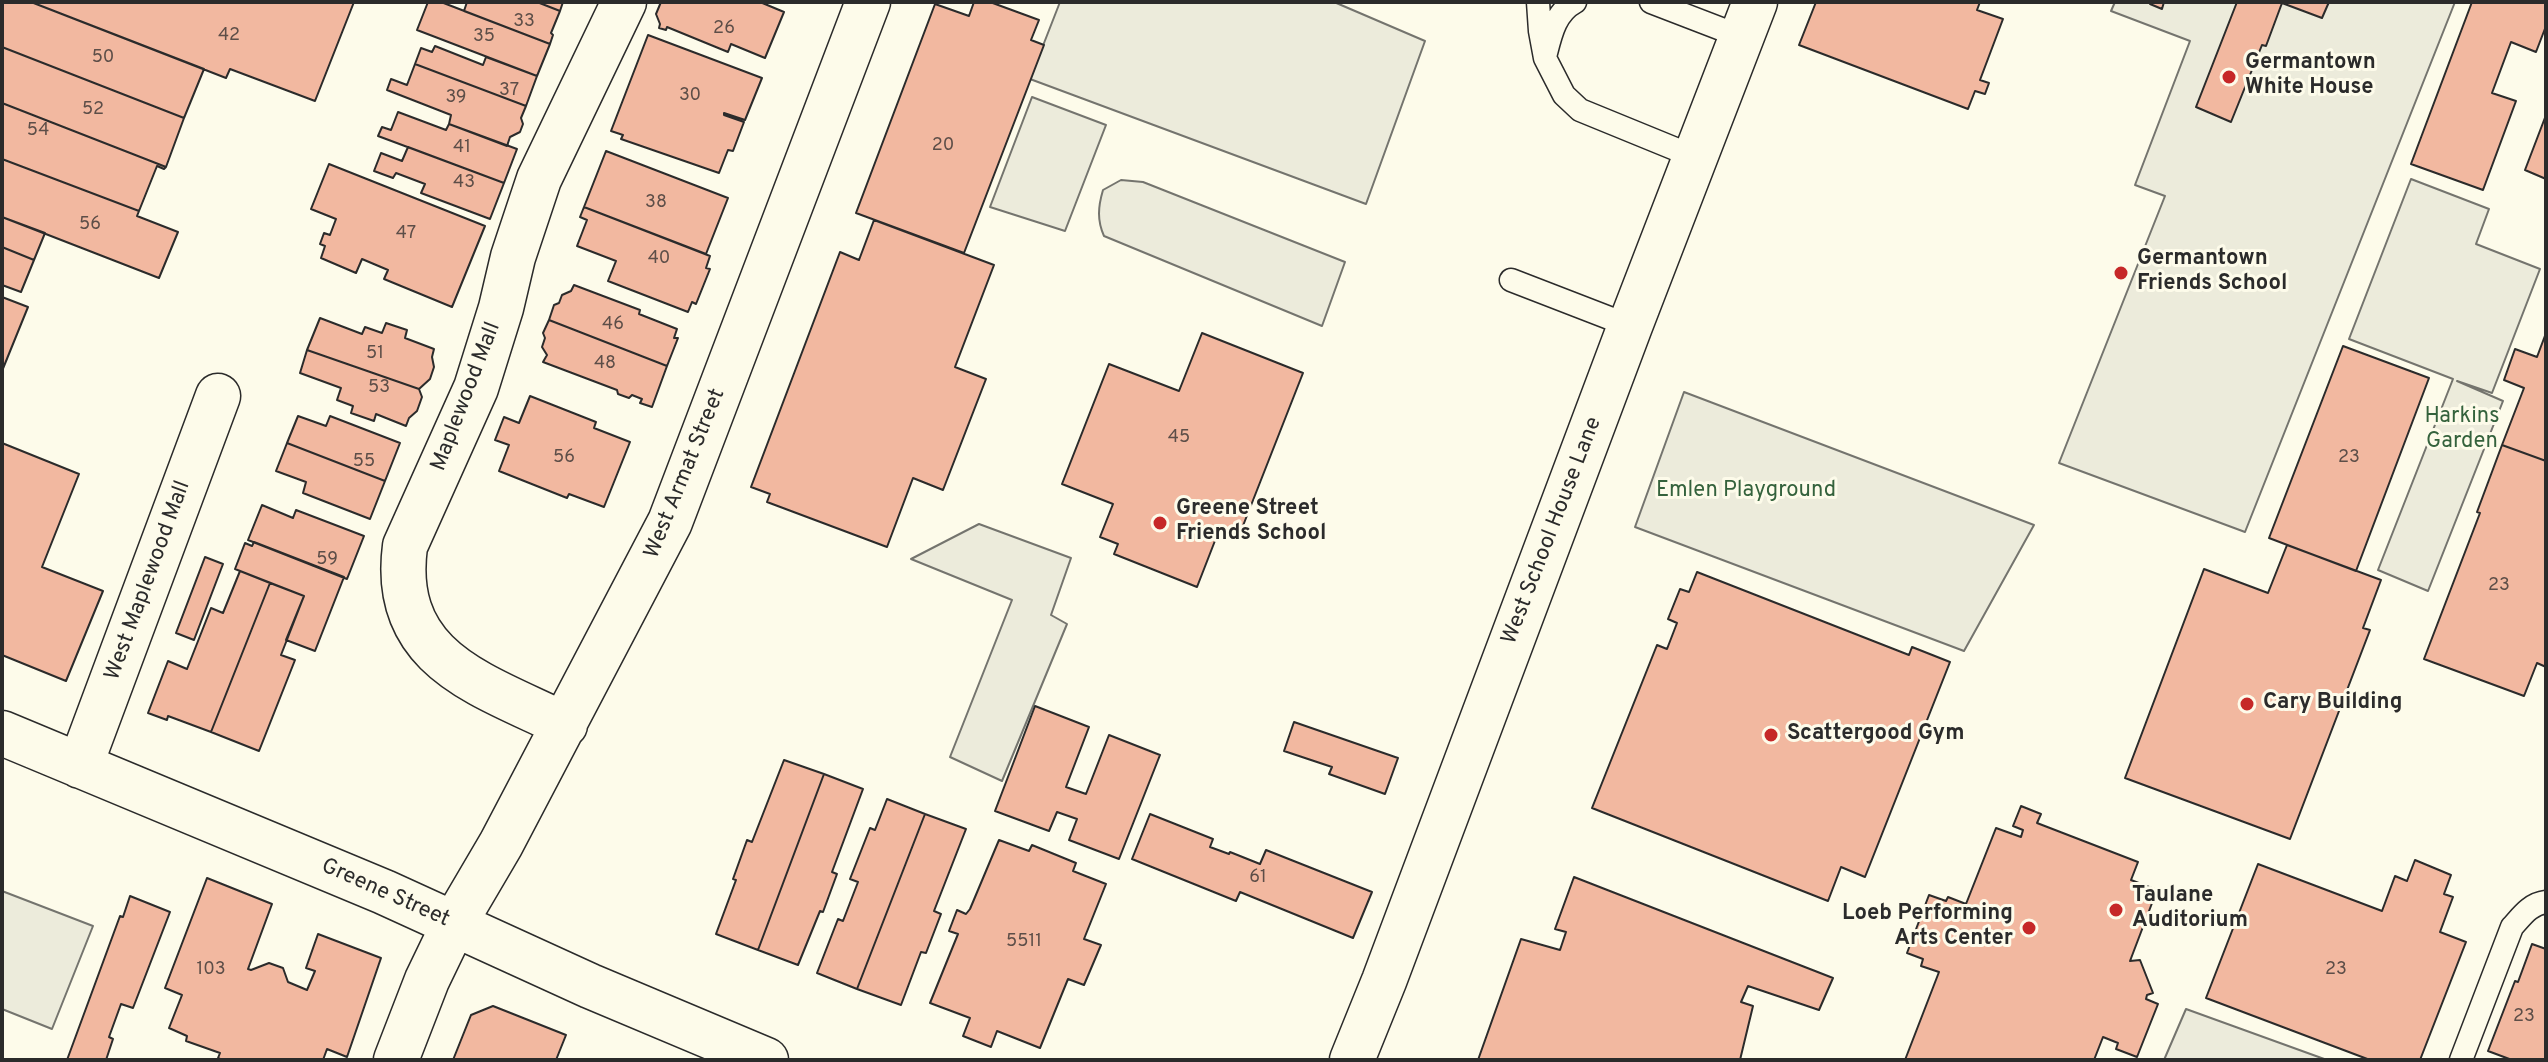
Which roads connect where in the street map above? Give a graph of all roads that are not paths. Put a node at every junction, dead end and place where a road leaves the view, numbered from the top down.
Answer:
1 (624, 2) edge
2 (868, 2) edge
3 (1538, 2) edge
4 (1575, 2) edge
5 (1651, 2) edge
6 (1749, 20) edge
7 (1545, 58) junction
8 (1695, 157) junction
9 (1511, 280) dead end
10 (1630, 326) junction
11 (218, 396) dead end
12 (565, 725) junction
13 (2, 733) edge
14 (80, 766) junction
15 (2546, 902) edge
16 (454, 924) junction
17 (396, 1060) edge
18 (766, 1060) edge
19 (1352, 1060) edge
20 (2461, 1060) edge

1 - 12 street, Maplewood Mall
2 - 12 street, West Armat Street
3 - 7 lane
4 - 7 lane
5 - 6 lane
6 - 8 street, West School House Lane
7 - 8 lane
8 - 10 street, West School House Lane
9 - 10 lane
10 - 19 street, West School House Lane
11 - 14 street, West Maplewood Mall
12 - 16 street, West Armat Street
13 - 14 street, Greene Street
14 - 16 street, Greene Street
15 - 20 lane
16 - 17 street, West Armat Street
16 - 18 street, Greene Street

